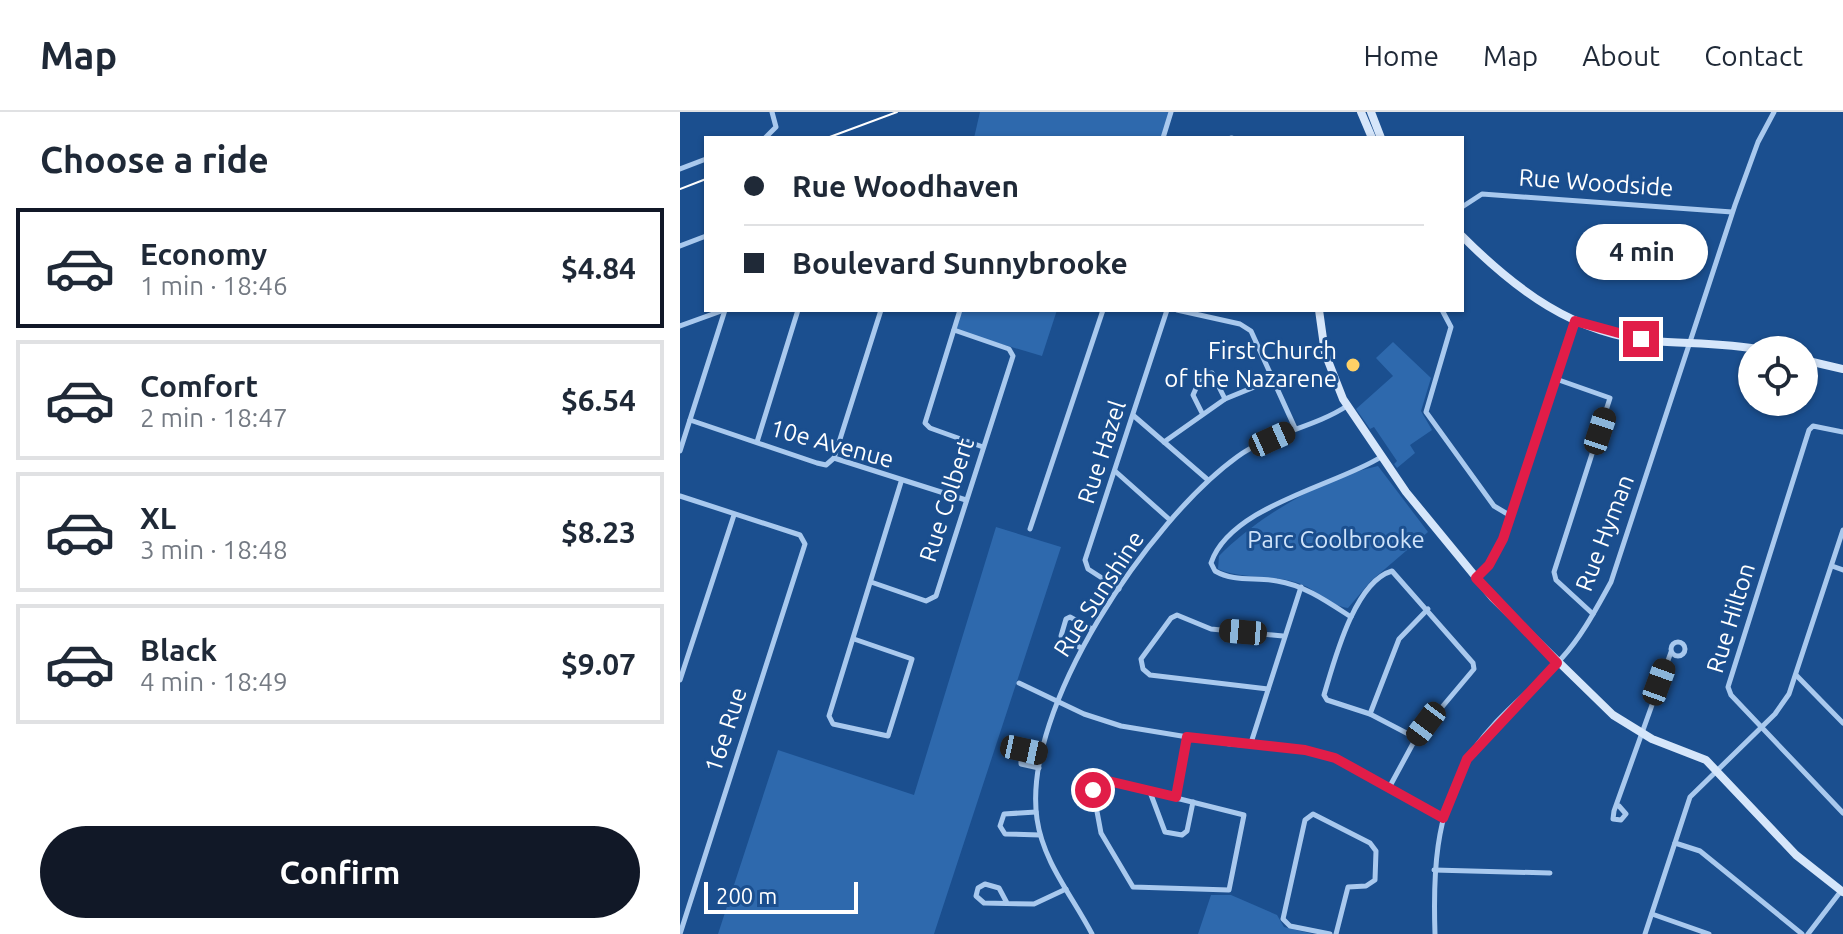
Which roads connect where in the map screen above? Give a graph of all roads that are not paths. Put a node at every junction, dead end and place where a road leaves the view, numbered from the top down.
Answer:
1 (772, 112) edge
2 (1171, 112) edge
3 (1361, 112) edge
4 (1371, 112) edge
5 (1774, 112) edge
6 (768, 136) edge
7 (1164, 136) edge
8 (1371, 136) edge
9 (1380, 136) edge
10 (704, 160) edge
11 (680, 169) edge
12 (1464, 206) edge
13 (1732, 212) junction
14 (704, 237) edge
15 (1464, 238) edge
16 (680, 246) edge
17 (719, 312) edge
18 (724, 312) edge
19 (797, 312) edge
20 (880, 312) edge
21 (959, 312) edge
22 (1102, 312) edge
23 (1166, 312) edge
24 (1186, 312) edge
25 (1319, 312) edge
26 (1443, 312) edge
27 (1575, 321) junction
28 (680, 326) edge
29 (954, 330) junction
30 (1690, 342) junction
31 (1738, 347) edge
32 (1818, 363) edge
33 (1843, 368) edge
34 (1274, 379) junction
35 (1556, 379) junction
36 (1225, 399) junction
37 (1347, 406) junction
38 (1202, 413) junction
39 (1134, 416) junction
40 (690, 420) junction
41 (1295, 428) junction
42 (1843, 432) edge
43 (757, 442) junction
44 (1164, 442) junction
45 (983, 447) junction
46 (680, 451) edge
47 (1381, 457) junction
48 (834, 458) junction
49 (1115, 471) junction
50 (1208, 480) junction
51 (901, 482) junction
52 (680, 496) edge
53 (966, 500) junction
54 (734, 515) junction
55 (1511, 516) junction
56 (1170, 520) junction
57 (1030, 529) dead end
58 (1843, 530) edge
59 (1832, 566) junction
60 (1843, 570) edge
61 (1476, 578) junction
62 (871, 582) junction
63 (1301, 587) junction
64 (1119, 589) junction
65 (1428, 609) junction
66 (1593, 614) junction
67 (1351, 617) junction
68 (1092, 629) junction
69 (1283, 636) junction
70 (854, 639) junction
71 (1081, 648) junction
72 (1671, 652) dead end
73 (1557, 663) junction
74 (1797, 676) junction
75 (680, 680) edge
76 (1019, 683) dead end
77 (1268, 689) junction
78 (1059, 701) junction
79 (1370, 714) junction
80 (1843, 723) edge
81 (1761, 727) junction
82 (1642, 733) junction
83 (1187, 737) junction
84 (1416, 738) junction
85 (1250, 746) junction
86 (1042, 754) junction
87 (1039, 768) junction
88 (1717, 772) junction
89 (1390, 786) junction
90 (1150, 791) junction
91 (1176, 797) junction
92 (1193, 802) junction
93 (1619, 806) dead end
94 (1036, 812) junction
95 (1843, 813) edge
96 (1443, 818) junction
97 (1040, 835) junction
98 (1675, 843) junction
99 (1434, 870) junction
100 (1550, 873) dead end
101 (1066, 889) junction
102 (1842, 891) edge
103 (1007, 903) junction
104 (1652, 914) junction
105 (680, 934) edge
106 (1092, 934) edge
107 (1330, 934) edge
108 (1336, 934) edge
109 (1435, 934) edge
110 (1645, 934) edge
111 (1709, 934) edge
112 (1802, 934) edge
113 (1808, 934) edge

1 - 6 street
2 - 7 street
3 - 8 street
4 - 9 street
5 - 13 street, Rue Hyman
10 - 11 street
12 - 13 street, Rue Woodside
13 - 30 street, Rue Hyman
14 - 16 street
15 - 27 street
17 - 28 street
18 - 40 street
19 - 43 street
20 - 48 street
21 - 29 street
22 - 57 street
23 - 39 street, Rue Hazel
24 - 34 street
25 - 37 street
26 - 55 street
27 - 30 street
27 - 35 street
29 - 45 street
29 - 45 street, Rue Colbert
30 - 31 street
30 - 66 street, Rue Hyman
32 - 33 street
34 - 36 street
34 - 41 street
35 - 55 street
35 - 66 street
36 - 38 street
36 - 38 street
37 - 41 street, Rue Sunshine
37 - 47 street
38 - 44 street
39 - 44 street
39 - 49 street, Rue Hazel
40 - 43 street, 10e Avenue
40 - 46 street
41 - 50 street, Rue Sunshine
42 - 81 street, Rue Hilton
43 - 48 street, 10e Avenue
44 - 50 street
45 - 53 street, Rue Colbert
47 - 61 street
47 - 63 street
48 - 51 street, 10e Avenue
49 - 56 street
49 - 64 street, Rue Hazel
50 - 56 street, Rue Sunshine
51 - 53 street, 10e Avenue
51 - 62 street
52 - 54 street
53 - 62 street, Rue Colbert
54 - 75 street
54 - 105 street, 16e Rue
55 - 61 street
56 - 64 street, Rue Sunshine
58 - 59 street
59 - 60 street
59 - 74 street
61 - 73 street
62 - 70 street
63 - 67 street
63 - 69 street
64 - 68 street, Rue Sunshine
65 - 67 street
65 - 79 street
65 - 84 street
66 - 73 street, Rue Hyman
67 - 79 street
68 - 71 street, Rue Sunshine
68 - 71 street
69 - 77 street
69 - 77 street
70 - 70 street
71 - 78 street, Rue Sunshine
72 - 82 street
73 - 82 street
73 - 96 street, Rue Hyman
74 - 80 street
74 - 81 street
76 - 78 street
77 - 85 street
78 - 83 street
78 - 86 street, Rue Sunshine
79 - 84 street
81 - 88 street
81 - 95 street, Rue Hilton
82 - 88 street
82 - 93 street
83 - 85 street
83 - 91 street
84 - 89 street
85 - 89 street
86 - 87 street, Rue Sunshine
86 - 87 street
87 - 94 street, Rue Sunshine
88 - 98 street
88 - 102 street
89 - 96 street
90 - 91 street
90 - 92 street
90 - 92 street
91 - 92 street
94 - 97 street, Rue Sunshine
94 - 97 street
96 - 99 street, Rue Hyman
97 - 101 street, Rue Sunshine
98 - 104 street
98 - 112 street
99 - 100 street
99 - 109 street, Rue Hyman
101 - 103 street
101 - 106 street, Rue Sunshine
102 - 113 street
103 - 103 street
104 - 110 street
104 - 111 street
107 - 108 street

